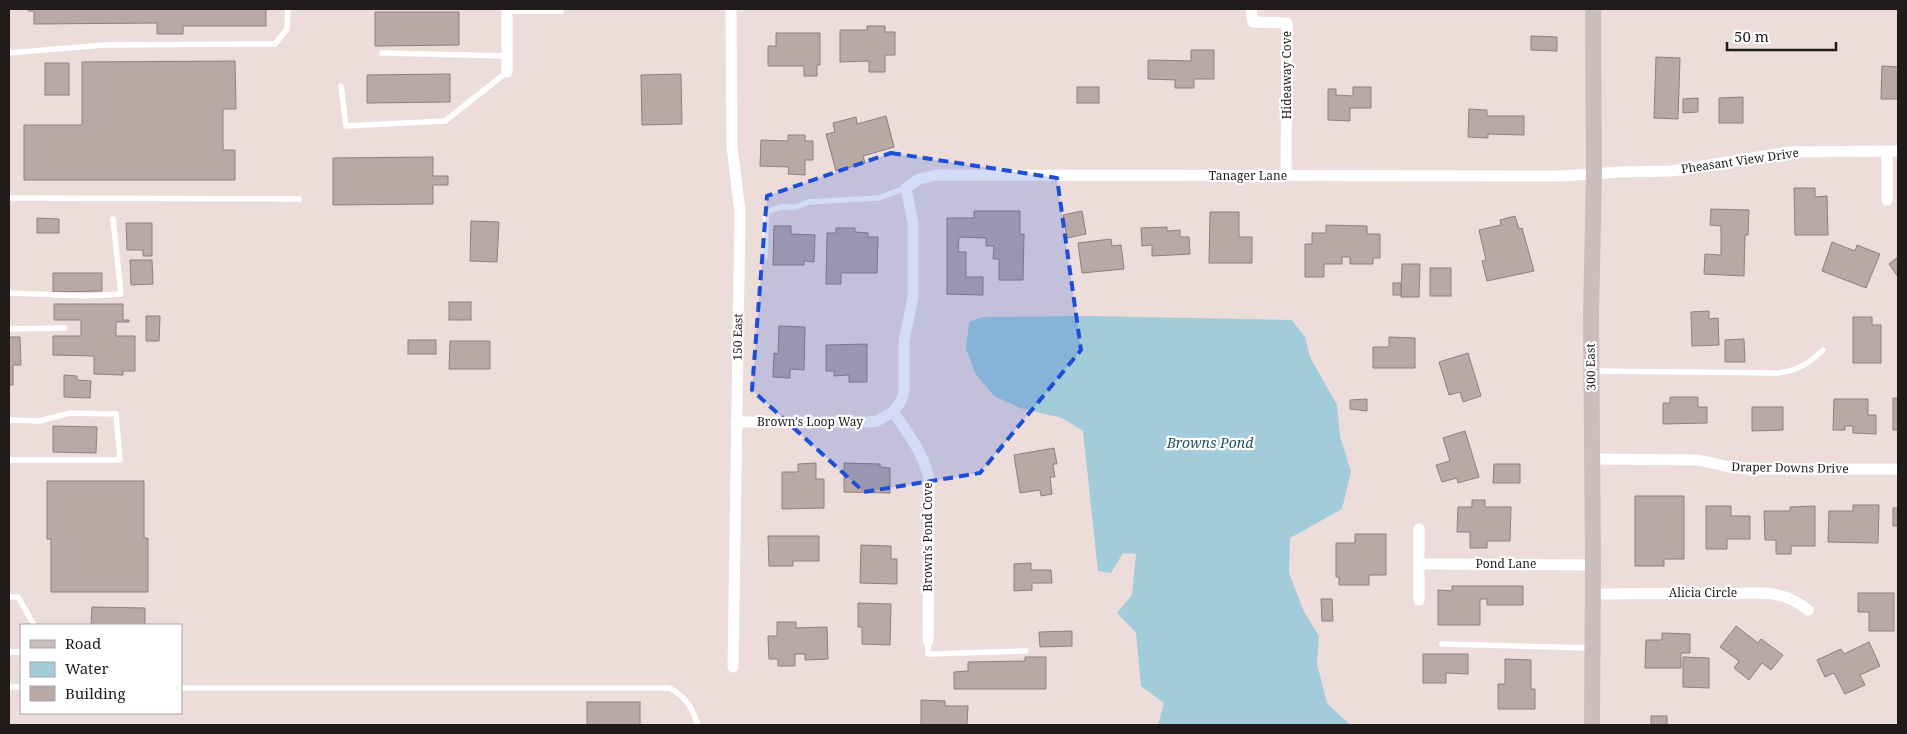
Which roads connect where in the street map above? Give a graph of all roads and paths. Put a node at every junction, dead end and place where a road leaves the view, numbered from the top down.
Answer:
1 (288, 9) edge
2 (732, 9) edge
3 (1250, 9) edge
4 (1593, 9) edge
5 (507, 10) edge
6 (561, 11) dead end
7 (9, 53) edge
8 (382, 53) dead end
9 (507, 56) junction
10 (507, 72) joint
11 (341, 86) dead end
12 (1893, 151) edge
13 (1594, 174) junction
14 (1286, 176) junction
15 (906, 188) junction
16 (9, 198) edge
17 (299, 199) dead end
18 (1887, 200) dead end
19 (113, 219) dead end
20 (765, 256) dead end
21 (9, 292) edge
22 (65, 328) dead end
23 (9, 329) edge
24 (1823, 350) dead end
25 (1591, 372) junction
26 (893, 412) junction
27 (9, 420) edge
28 (736, 422) junction
29 (1592, 459) junction
30 (9, 460) edge
31 (1898, 469) edge
32 (1419, 529) dead end
33 (1419, 564) junction
34 (1593, 565) junction
35 (1593, 594) junction
36 (9, 597) edge
37 (1419, 600) dead end
38 (1808, 610) dead end
39 (33, 624) edge
40 (928, 641) joint
41 (1442, 644) dead end
42 (1593, 648) junction
43 (1026, 652) dead end
44 (733, 666) dead end
45 (182, 688) edge
46 (698, 725) edge
47 (1592, 725) edge

1 - 7 lane
2 - 28 street, 150 East
3 - 14 street, Hideaway Cove
4 - 13 main road, 300 East
5 - 6 lane
5 - 9 street
8 - 9 lane
9 - 10 street
10 - 11 lane
12 - 13 street, Pheasant View Drive
12 - 18 street, Pheasant View Drive
13 - 14 street, Tanager Lane
13 - 25 main road, 300 East
14 - 15 street, Tanager Lane
15 - 20 lane
15 - 26 street
16 - 17 lane
19 - 21 lane
22 - 23 lane
24 - 25 lane
25 - 29 main road, 300 East
26 - 28 street, Brown's Loop Way
26 - 40 street, Brown's Pond Cove
27 - 30 lane
28 - 44 street, 150 East
29 - 31 street, Draper Downs Drive
29 - 34 main road, 300 East
32 - 33 street
33 - 34 street, Pond Lane
33 - 37 street
34 - 35 main road, 300 East
35 - 38 street, Alicia Circle
35 - 42 main road, 300 East
36 - 39 lane
40 - 43 lane
41 - 42 lane
42 - 47 main road, 300 East
45 - 46 lane

